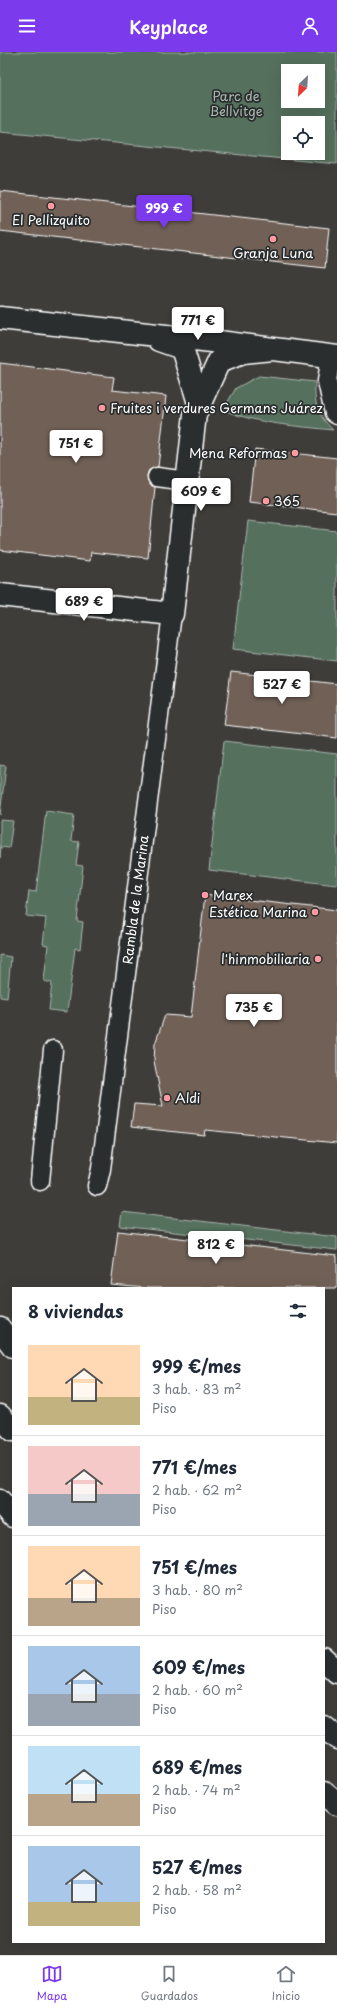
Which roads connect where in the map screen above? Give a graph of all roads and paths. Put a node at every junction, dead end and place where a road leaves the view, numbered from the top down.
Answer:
1 (0, 318) edge
2 (138, 332) junction
3 (273, 349) junction
4 (334, 357) edge
5 (199, 404) junction
6 (337, 415) edge
7 (157, 477) dead end
8 (187, 481) junction
9 (0, 595) edge
10 (172, 614) junction
11 (53, 1050) dead end
12 (40, 1181) dead end
13 (97, 1186) dead end
14 (0, 1329) edge
15 (12, 1345) edge
16 (0, 1416) edge
17 (12, 1429) edge
18 (0, 1501) edge
19 (12, 1515) edge
20 (325, 1661) edge
21 (337, 1672) edge
22 (325, 1728) edge
23 (337, 1738) edge
24 (325, 1794) edge
25 (337, 1804) edge

1 - 2 street
2 - 3 street
2 - 5 street
3 - 4 street
3 - 5 street
4 - 6 lane
5 - 8 street
7 - 8 lane
8 - 10 street
9 - 10 street
10 - 13 lane, Rambla de la Marina
11 - 12 lane
14 - 15 street
16 - 17 street
18 - 19 street
20 - 21 street
22 - 23 street
24 - 25 street

